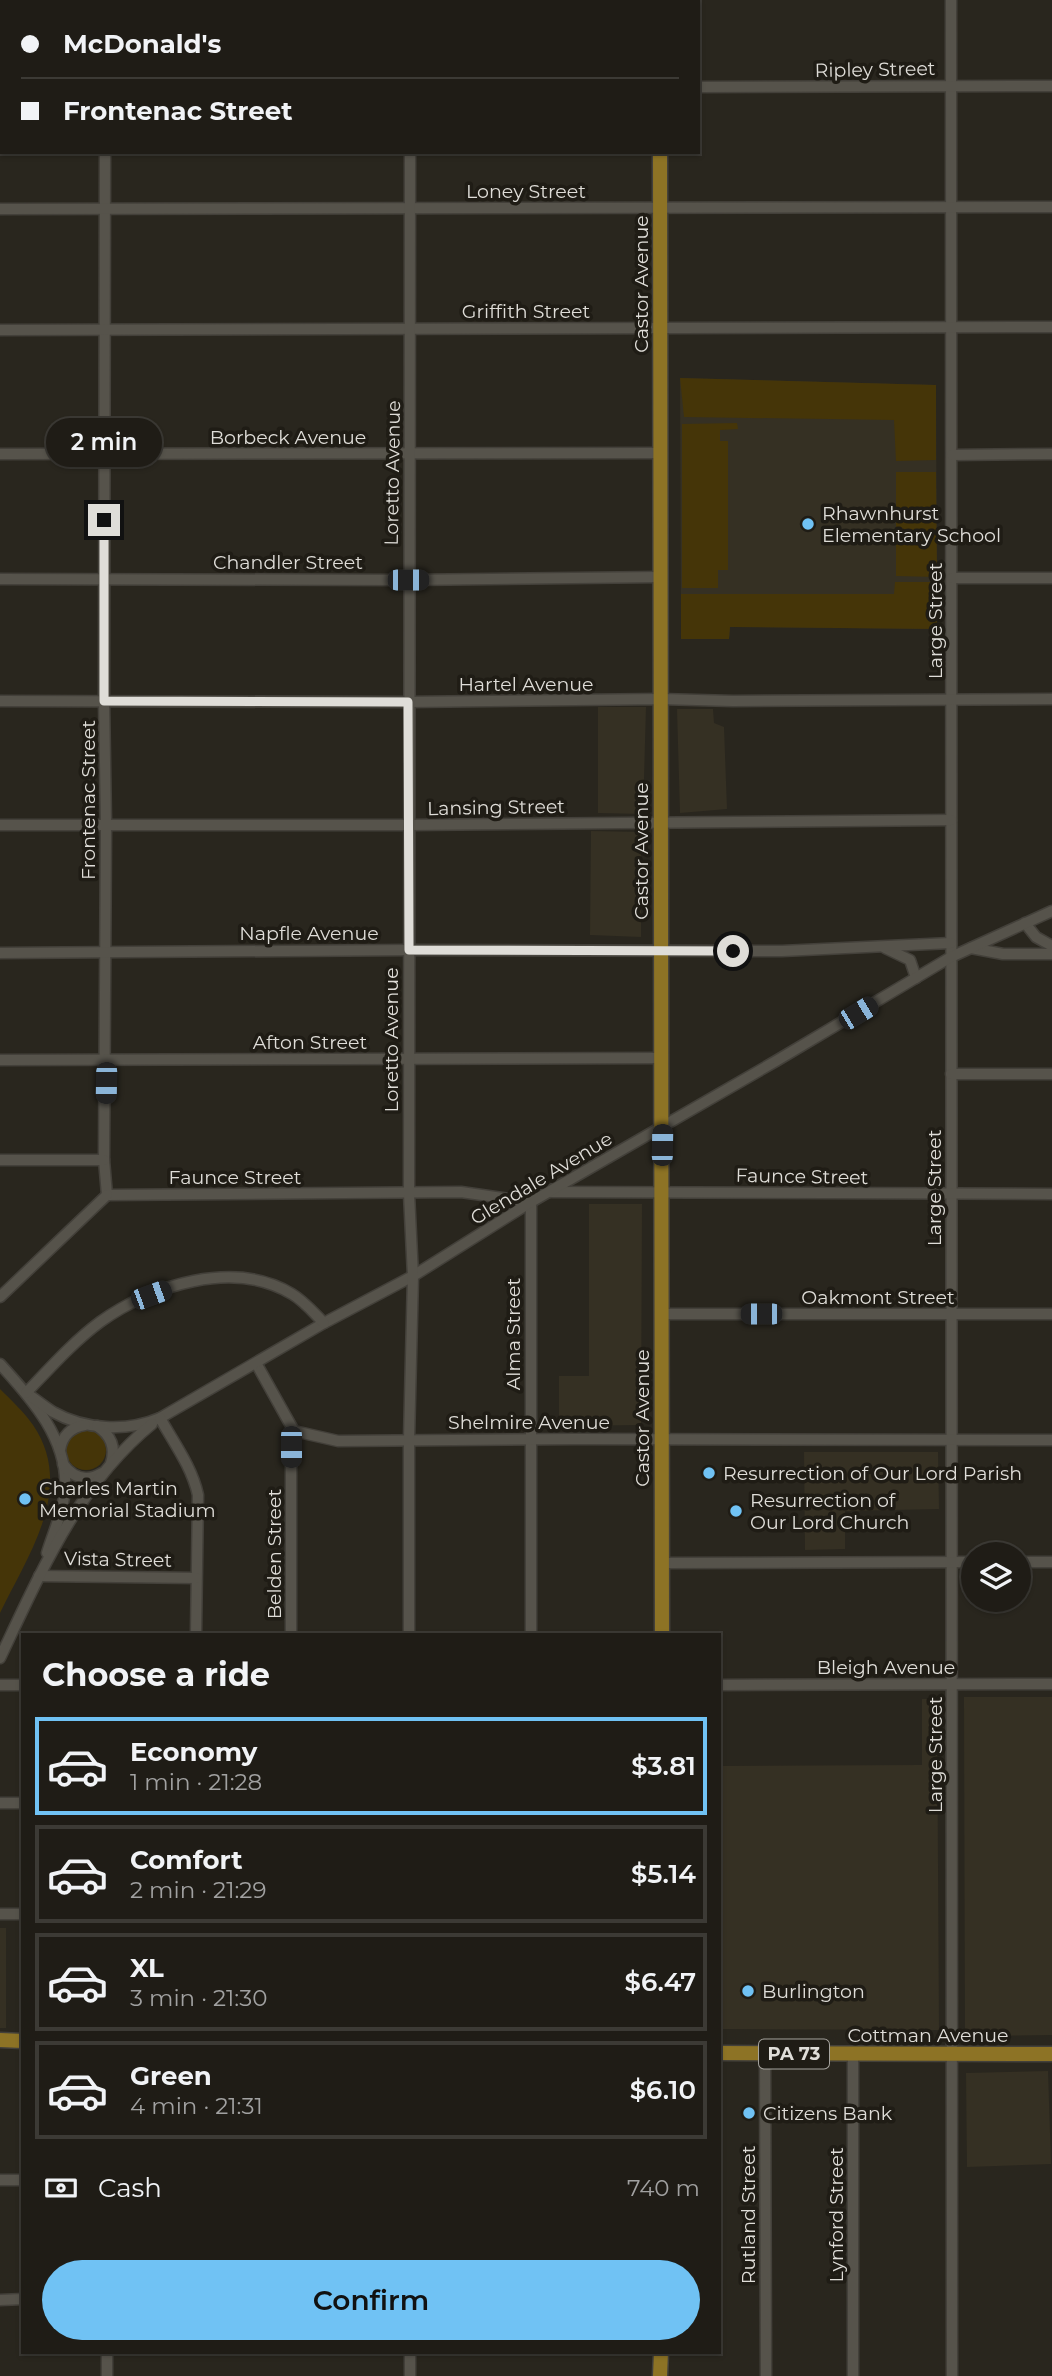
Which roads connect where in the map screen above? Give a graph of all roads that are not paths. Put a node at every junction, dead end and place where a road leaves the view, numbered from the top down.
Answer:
1 (951, 0) edge
2 (951, 86) junction
3 (1052, 86) edge
4 (700, 87) edge
5 (105, 154) edge
6 (410, 154) edge
7 (660, 154) edge
8 (950, 207) junction
9 (1052, 207) edge
10 (410, 208) junction
11 (660, 208) junction
12 (0, 209) edge
13 (105, 209) junction
14 (950, 327) junction
15 (1052, 327) edge
16 (660, 328) junction
17 (0, 330) edge
18 (106, 330) junction
19 (411, 330) junction
20 (660, 453) junction
21 (0, 454) edge
22 (411, 454) junction
23 (1052, 454) edge
24 (104, 455) junction
25 (952, 455) junction
26 (660, 577) junction
27 (952, 578) junction
28 (1052, 578) edge
29 (0, 579) edge
30 (104, 579) junction
31 (408, 580) junction
32 (661, 699) junction
33 (952, 699) junction
34 (1052, 699) edge
35 (0, 701) edge
36 (104, 701) junction
37 (408, 702) junction
38 (951, 820) junction
39 (661, 823) junction
40 (106, 824) junction
41 (0, 825) edge
42 (410, 825) junction
43 (1052, 911) edge
44 (1025, 923) junction
45 (951, 943) junction
46 (1052, 946) edge
47 (883, 947) junction
48 (971, 948) junction
49 (409, 950) junction
50 (661, 951) junction
51 (105, 952) junction
52 (0, 953) edge
53 (1052, 954) edge
54 (951, 957) junction
55 (916, 978) junction
56 (661, 1058) junction
57 (409, 1059) junction
58 (0, 1060) edge
59 (106, 1060) junction
60 (951, 1074) junction
61 (1052, 1074) edge
62 (662, 1128) junction
63 (0, 1160) edge
64 (104, 1160) junction
65 (551, 1192) junction
66 (662, 1192) junction
67 (409, 1194) junction
68 (1052, 1194) edge
69 (107, 1195) junction
70 (950, 1195) junction
71 (531, 1202) junction
72 (413, 1276) junction
73 (0, 1297) edge
74 (662, 1314) junction
75 (953, 1314) junction
76 (1052, 1314) edge
77 (324, 1322) junction
78 (256, 1363) junction
79 (0, 1364) edge
80 (26, 1393) junction
81 (160, 1418) junction
82 (91, 1425) junction
83 (294, 1431) junction
84 (409, 1439) junction
85 (531, 1439) junction
86 (662, 1440) junction
87 (1052, 1440) edge
88 (951, 1441) junction
89 (62, 1462) junction
90 (106, 1470) junction
91 (952, 1562) junction
92 (961, 1562) edge
93 (1031, 1562) edge
94 (1052, 1562) edge
95 (662, 1563) junction
96 (39, 1576) junction
97 (196, 1578) junction
98 (196, 1633) edge
99 (291, 1633) edge
100 (409, 1633) edge
101 (531, 1633) edge
102 (662, 1633) edge
103 (0, 1658) edge
104 (1052, 1684) edge
105 (0, 1685) edge
106 (21, 1685) edge
107 (721, 1685) edge
108 (952, 1685) junction
109 (0, 1803) edge
110 (21, 1803) edge
111 (0, 1914) edge
112 (21, 1914) edge
113 (0, 2040) edge
114 (21, 2041) edge
115 (721, 2053) edge
116 (765, 2054) junction
117 (853, 2054) junction
118 (951, 2054) junction
119 (1052, 2054) edge
120 (0, 2180) edge
121 (21, 2180) edge
122 (0, 2300) edge
123 (21, 2300) edge
124 (107, 2354) edge
125 (410, 2354) edge
126 (661, 2354) edge
127 (107, 2376) edge
128 (410, 2376) edge
129 (660, 2376) edge
130 (766, 2376) edge
131 (853, 2376) edge
132 (953, 2376) edge

1 - 2 street, Large Street
2 - 3 street, Ripley Street
2 - 4 street, Ripley Street
2 - 8 street, Large Street
5 - 13 street, Frontenac Street
6 - 10 street, Loretto Avenue
7 - 11 main road, Castor Avenue
8 - 9 street, Loney Street
8 - 11 street, Loney Street
8 - 14 street, Large Street
10 - 11 street, Loney Street
10 - 13 street, Loney Street
10 - 19 street, Loretto Avenue
11 - 16 main road, Castor Avenue
12 - 13 street, Loney Street
13 - 18 street, Frontenac Street
14 - 15 street, Griffith Street
14 - 16 street, Griffith Street
14 - 25 street, Large Street
16 - 19 street, Griffith Street
16 - 20 main road, Castor Avenue
17 - 18 street, Griffith Street
18 - 19 street, Griffith Street
18 - 24 street, Frontenac Street
19 - 22 street, Loretto Avenue
20 - 22 street, Borbeck Avenue
20 - 26 main road, Castor Avenue
21 - 24 street, Borbeck Avenue
22 - 24 street, Borbeck Avenue
22 - 31 street, Loretto Avenue
23 - 25 street
24 - 30 street, Frontenac Street
25 - 27 street, Large Street
26 - 31 street, Chandler Street
26 - 32 main road, Castor Avenue
27 - 28 street
27 - 33 street, Large Street
29 - 30 street, Chandler Street
30 - 31 street, Chandler Street
30 - 36 street, Frontenac Street
31 - 37 street, Loretto Avenue
32 - 33 street, Hartel Avenue
32 - 37 street, Hartel Avenue
32 - 39 main road, Castor Avenue
33 - 34 street, Hartel Avenue
33 - 38 street, Large Street
35 - 36 street, Hartel Avenue
36 - 37 street, Hartel Avenue
36 - 40 street, Frontenac Street
37 - 42 street, Loretto Avenue
38 - 39 street, Lansing Street
38 - 45 street, Large Street
39 - 42 street, Lansing Street
39 - 50 main road, Castor Avenue
40 - 41 street, Lansing Street
40 - 42 street, Lansing Street
40 - 51 street, Frontenac Street
42 - 49 street, Loretto Avenue
43 - 44 street, Glendale Avenue
44 - 46 street
44 - 48 street, Glendale Avenue
45 - 47 street, Napfle Avenue
45 - 54 street, Large Street
47 - 50 street, Napfle Avenue
47 - 55 street
48 - 53 street
48 - 54 street, Glendale Avenue
49 - 50 street, Napfle Avenue
49 - 51 street, Napfle Avenue
49 - 57 street, Loretto Avenue
50 - 56 main road, Castor Avenue
51 - 52 street, Napfle Avenue
51 - 59 street, Frontenac Street
54 - 55 street, Glendale Avenue
54 - 60 street, Large Street
55 - 62 street, Glendale Avenue
56 - 57 street, Afton Street
56 - 62 main road, Castor Avenue
57 - 59 street, Afton Street
57 - 67 street, Loretto Avenue
58 - 59 street, Afton Street
59 - 64 street, Frontenac Street
60 - 61 street
60 - 70 street, Large Street
62 - 65 street, Glendale Avenue
62 - 66 main road, Castor Avenue
63 - 64 street
64 - 69 street, Frontenac Street
65 - 66 street, Faunce Street
65 - 71 street, Glendale Avenue
66 - 70 street, Faunce Street
66 - 74 main road, Castor Avenue
67 - 69 street, Faunce Street
67 - 71 street, Faunce Street
67 - 72 street, Loretto Avenue
68 - 70 street, Faunce Street
69 - 73 street
70 - 75 street, Large Street
71 - 72 street, Glendale Avenue
71 - 85 street, Alma Street
72 - 77 street, Glendale Avenue
72 - 84 street, Loretto Avenue
74 - 75 street, Oakmont Street
74 - 86 main road, Castor Avenue
75 - 76 street, Oakmont Street
75 - 88 street, Large Street
77 - 78 street, Glendale Avenue
77 - 80 street
78 - 81 street, Glendale Avenue
78 - 83 street
79 - 80 street
80 - 82 street
80 - 89 street
81 - 82 street, Glendale Avenue
81 - 90 street, Glendale Avenue
81 - 97 street
82 - 89 street, Glendale Avenue
82 - 90 street
83 - 84 street, Shelmire Avenue
83 - 99 street, Belden Street
84 - 85 street, Shelmire Avenue
84 - 100 street, Loretto Avenue
85 - 86 street, Shelmire Avenue
85 - 101 street, Alma Street
86 - 88 street, Shelmire Avenue
86 - 95 main road, Castor Avenue
87 - 88 street, Shelmire Avenue
88 - 91 street, Large Street
89 - 90 street
89 - 96 street, Glendale Avenue
90 - 96 street, Glendale Avenue
91 - 92 street
91 - 95 street
91 - 108 street, Large Street
93 - 94 street
95 - 102 main road, Castor Avenue
96 - 97 street, Vista Street
96 - 103 street, Glendale Avenue
97 - 98 street
104 - 108 street, Bleigh Avenue
105 - 106 street
107 - 108 street, Bleigh Avenue
108 - 118 street, Large Street
109 - 110 street
111 - 112 street
113 - 114 main road
115 - 116 main road, Cottman Avenue / PA 73
116 - 117 main road, Cottman Avenue / PA 73
116 - 130 street, Rutland Street
117 - 118 main road, Cottman Avenue / PA 73
117 - 131 street, Lynford Street
118 - 119 main road, Cottman Avenue / PA 73
118 - 132 street, Large Street
120 - 121 street
122 - 123 street
124 - 127 street
125 - 128 street
126 - 129 main road

